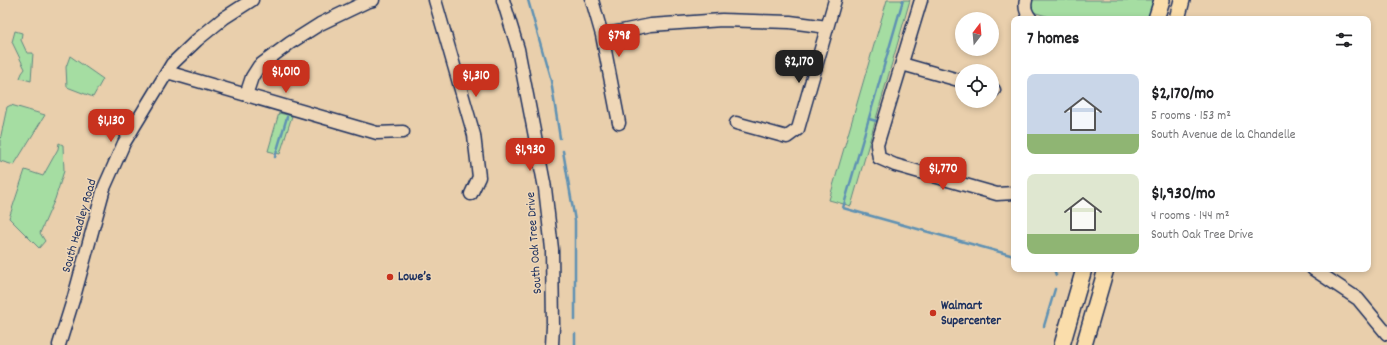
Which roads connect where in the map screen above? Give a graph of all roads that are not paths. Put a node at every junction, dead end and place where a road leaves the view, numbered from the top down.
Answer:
1 (252, 0) edge
2 (373, 0) edge
3 (435, 0) edge
4 (503, 0) edge
5 (592, 0) edge
6 (835, 0) edge
7 (921, 0) edge
8 (1026, 0) edge
9 (1162, 0) edge
10 (1182, 0) edge
11 (1028, 16) edge
12 (1157, 16) edge
13 (1178, 16) edge
14 (827, 27) junction
15 (602, 34) junction
16 (902, 64) junction
17 (167, 72) junction
18 (955, 79) edge
19 (246, 95) junction
20 (619, 123) dead end
21 (736, 123) dead end
22 (403, 132) dead end
23 (1011, 193) edge
24 (471, 194) dead end
25 (1083, 272) edge
26 (1105, 272) edge
27 (1317, 272) edge
28 (1387, 334) edge
29 (59, 345) edge
30 (552, 345) edge
31 (1062, 345) edge
32 (1084, 345) edge

1 - 17 street, South Headley Road
2 - 19 street
3 - 24 street
4 - 30 street, South Oak Tree Drive
5 - 15 street
6 - 14 street
7 - 16 street
8 - 11 street
9 - 12 main road
10 - 13 main road
14 - 15 street
14 - 21 street
15 - 20 street
16 - 18 street
16 - 23 street
17 - 19 street
17 - 29 street, South Headley Road
19 - 22 street
25 - 31 main road
26 - 32 main road
27 - 28 street

